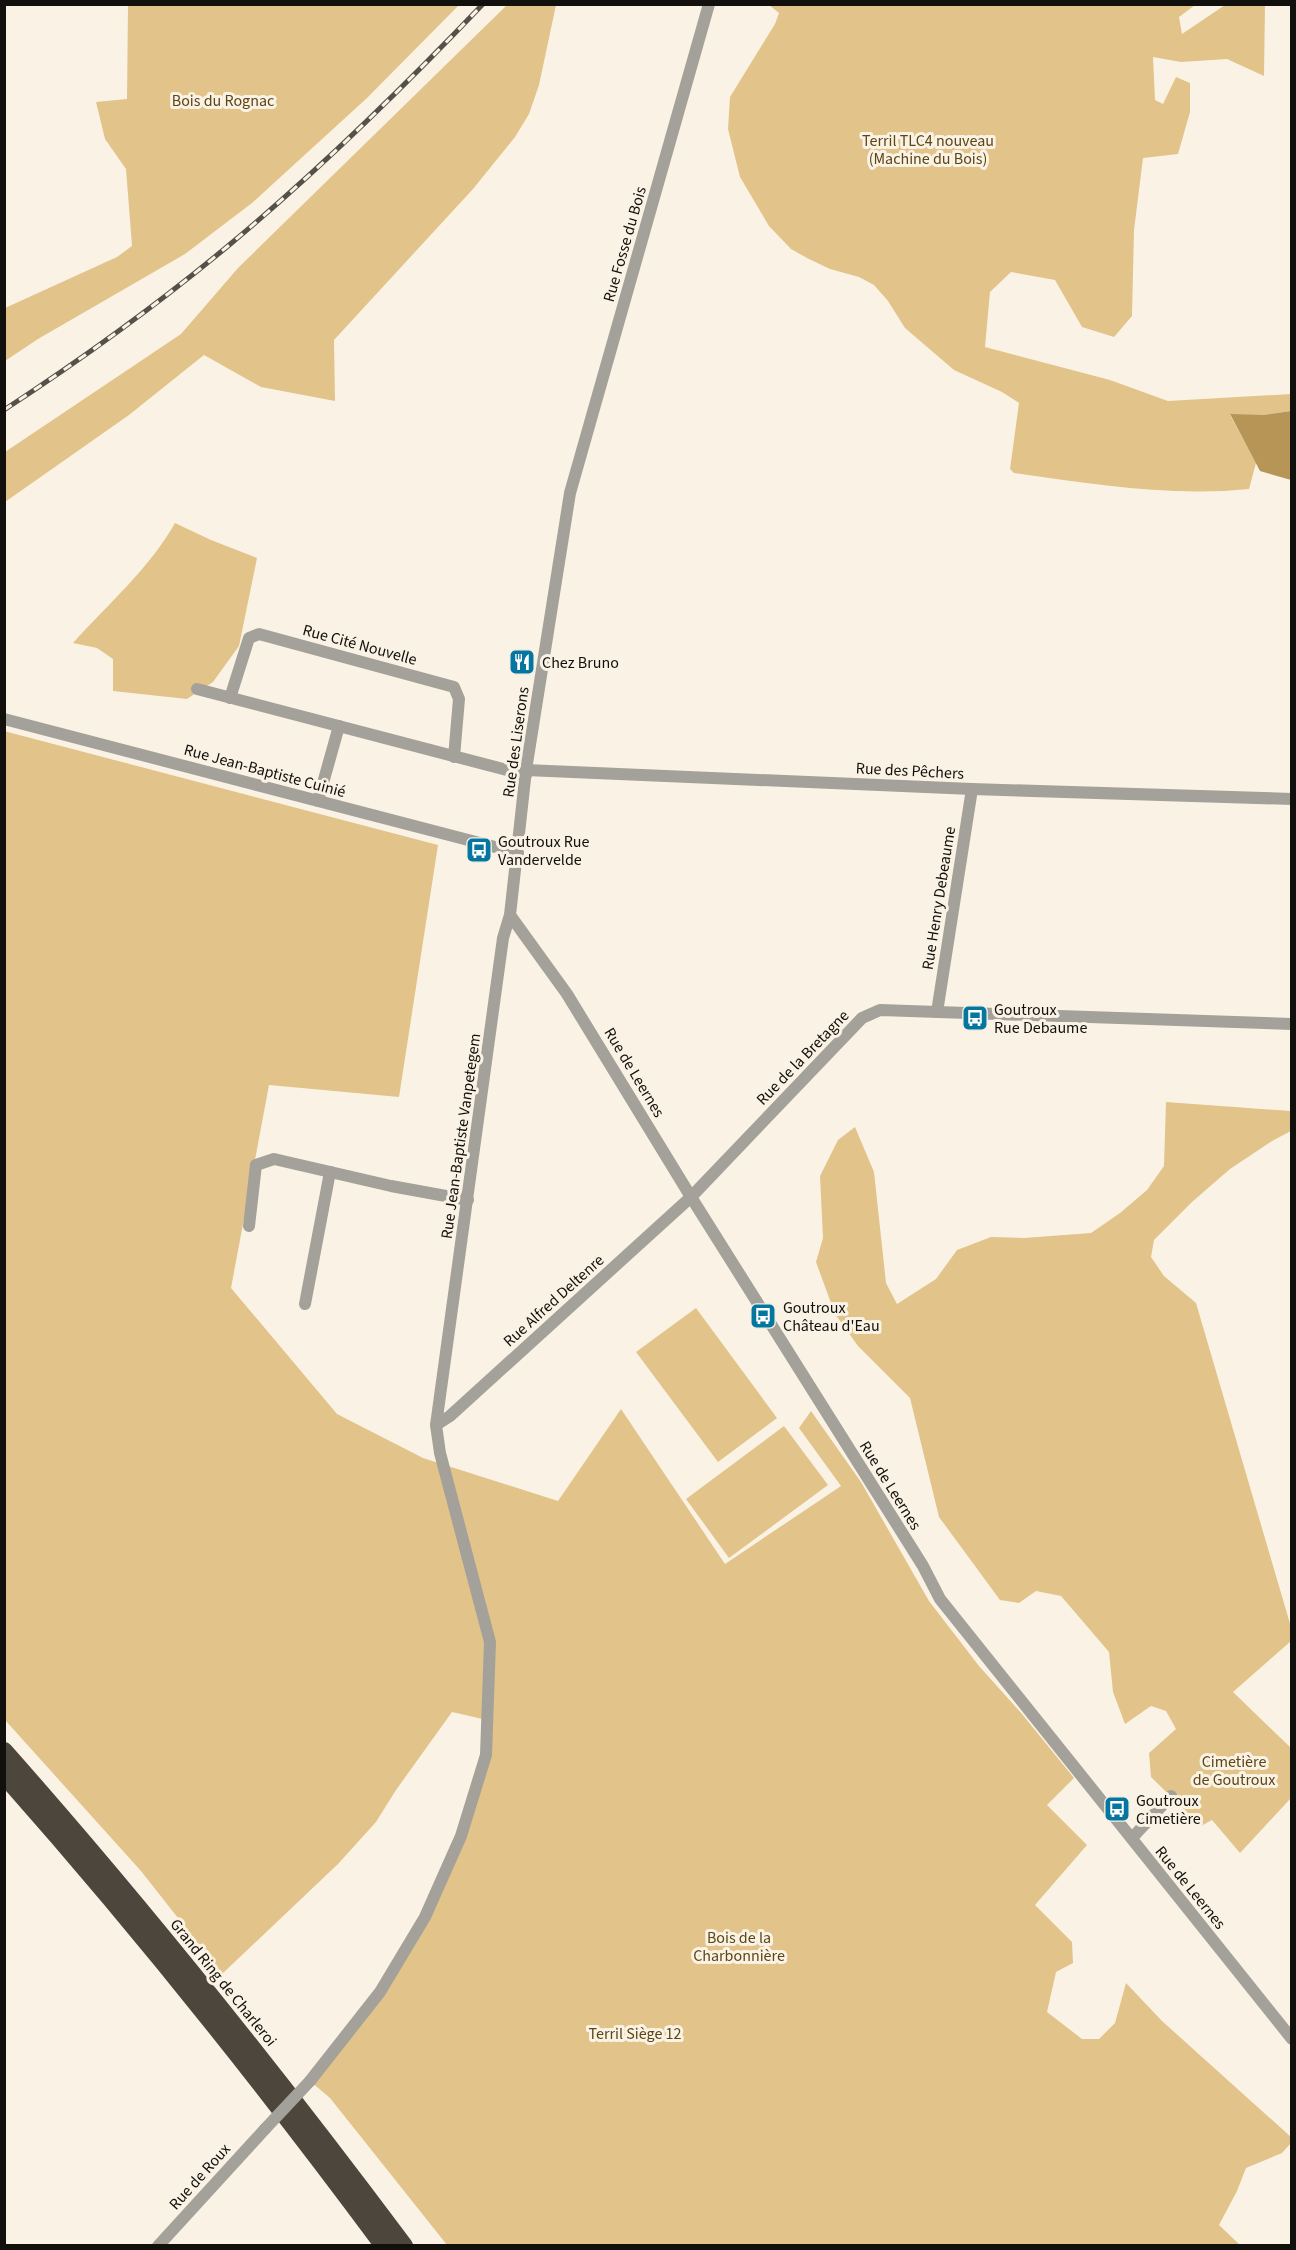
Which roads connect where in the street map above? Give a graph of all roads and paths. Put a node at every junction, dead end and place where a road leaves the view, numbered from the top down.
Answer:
1 (709, 4) edge
2 (570, 493) joint
3 (197, 689) dead end
4 (230, 698) junction
5 (4, 719) edge
6 (339, 726) junction
7 (454, 757) junction
8 (526, 772) junction
9 (972, 789) junction
10 (1292, 800) edge
11 (318, 801) junction
12 (518, 853) junction
13 (510, 915) junction
14 (937, 1012) junction
15 (1292, 1024) edge
16 (330, 1172) junction
17 (691, 1197) junction
18 (468, 1200) junction
19 (249, 1226) dead end
20 (305, 1304) dead end
21 (436, 1425) junction
22 (4, 1751) edge
23 (4, 1775) edge
24 (1171, 1796) dead end
25 (1132, 1838) junction
26 (1292, 2039) edge
27 (310, 2081) joint
28 (158, 2246) edge
29 (384, 2246) edge
30 (404, 2246) edge

1 - 2 street, Rue Fosse du Bois
2 - 8 street, Rue des Liserons
3 - 4 street
4 - 6 street
4 - 7 street, Rue Cité Nouvelle
5 - 11 street, Rue Jean-Baptiste Cuinié
6 - 7 street
6 - 11 street
7 - 8 street
8 - 9 street, Rue des Pêchers
8 - 12 street, Rue des Liserons
9 - 10 street, Rue des Pêchers
9 - 14 street, Rue Henry Debeaume
11 - 12 street, Rue Jean-Baptiste Cuinié
12 - 13 street, Rue Jean-Baptiste Vanpetegem
13 - 17 street, Rue de Leernes
13 - 18 street, Rue Jean-Baptiste Vanpetegem
14 - 15 street, Rue de la Bretagne
14 - 17 street, Rue de la Bretagne
16 - 18 street
16 - 19 street
16 - 20 street
17 - 21 street, Rue Alfred Deltenre
17 - 25 street, Rue de Leernes
18 - 21 street, Rue Jean-Baptiste Vanpetegem
21 - 27 street, Rue Jean-Baptiste Vanpetegem
22 - 30 highway, Grand Ring de Charleroi
23 - 29 highway
24 - 25 street
25 - 26 street, Rue de Leernes
27 - 28 street, Rue de Roux, bridge

